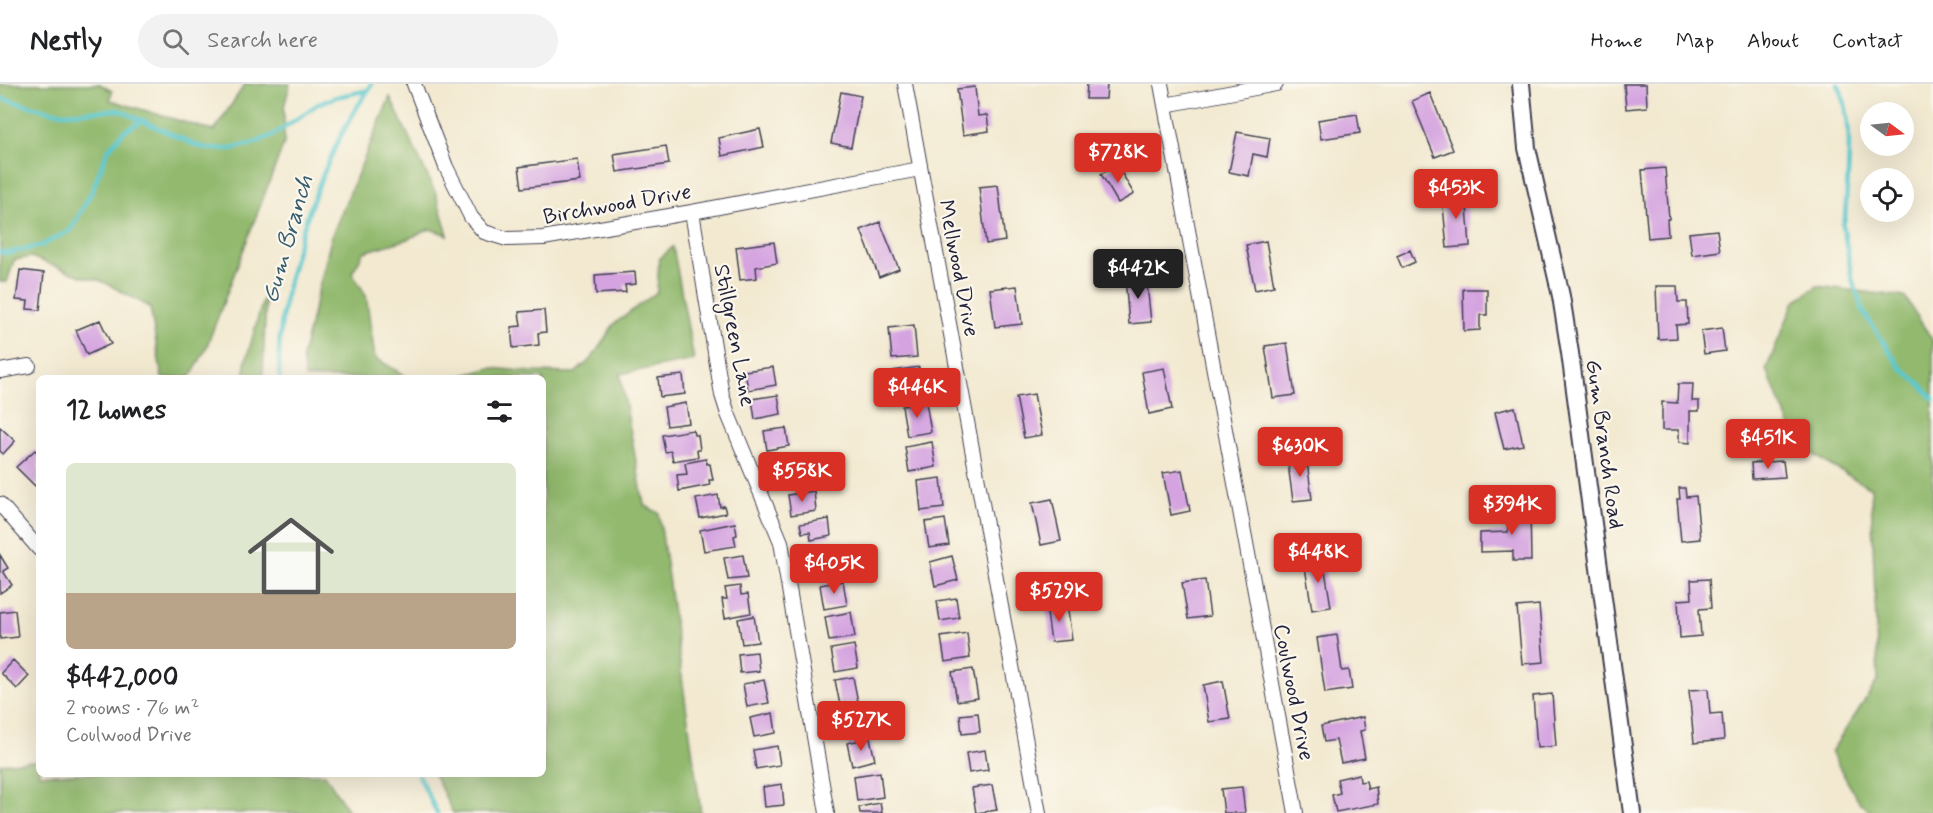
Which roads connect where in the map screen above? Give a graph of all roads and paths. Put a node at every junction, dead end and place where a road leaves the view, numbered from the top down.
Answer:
1 (414, 84) edge
2 (905, 84) edge
3 (1161, 84) edge
4 (1276, 84) edge
5 (1521, 84) edge
6 (1165, 105) junction
7 (920, 169) junction
8 (692, 212) junction
9 (29, 366) dead end
10 (0, 371) edge
11 (0, 504) edge
12 (36, 546) edge
13 (826, 813) edge
14 (1039, 813) edge
15 (1296, 813) edge
16 (1632, 813) edge

1 - 8 street, Birchwood Drive
2 - 7 street, Mellwood Drive
3 - 6 street, Coulwood Drive
4 - 6 street
5 - 16 street, Gum Branch Road
6 - 15 street, Coulwood Drive
7 - 8 street, Birchwood Drive
7 - 14 street, Mellwood Drive
8 - 13 street, Stillgreen Lane
9 - 10 street
11 - 12 street

